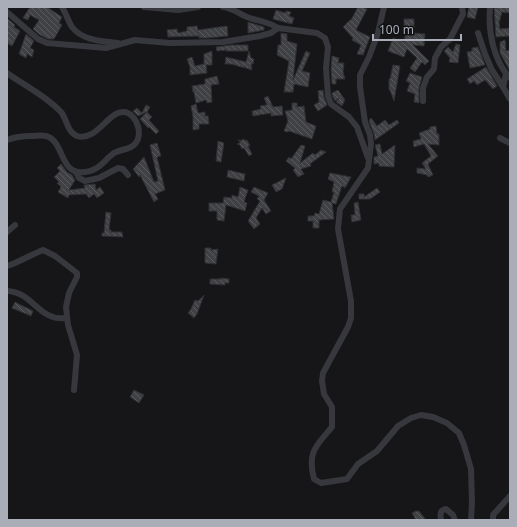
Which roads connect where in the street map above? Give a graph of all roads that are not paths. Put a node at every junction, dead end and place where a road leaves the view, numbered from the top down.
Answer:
1 (62, 7) edge
2 (144, 7) edge
3 (198, 7) edge
4 (223, 7) edge
5 (384, 7) edge
6 (462, 7) edge
7 (490, 7) edge
8 (7, 12) edge
9 (278, 28) junction
10 (478, 33) dead end
11 (122, 44) junction
12 (7, 73) edge
13 (508, 76) edge
14 (503, 87) junction
15 (510, 99) edge
16 (423, 101) dead end
17 (500, 138) dead end
18 (7, 140) edge
19 (510, 143) edge
20 (369, 160) junction
21 (76, 172) junction
22 (128, 175) dead end
23 (15, 225) dead end
24 (7, 232) edge
25 (7, 266) edge
26 (7, 291) edge
27 (67, 318) junction
28 (74, 390) dead end
29 (510, 496) edge
30 (441, 520) edge
31 (455, 520) edge
32 (471, 520) edge
33 (493, 520) edge

1 - 11 street
2 - 3 street
4 - 9 street
5 - 20 street
6 - 16 street
7 - 13 street
8 - 11 street
9 - 11 street
9 - 20 street
10 - 14 street
12 - 21 street
13 - 14 street
14 - 15 street
17 - 19 street
18 - 21 street
20 - 32 street
21 - 22 street
23 - 24 street
25 - 27 street
26 - 27 street
27 - 28 street
29 - 33 street
30 - 31 street

